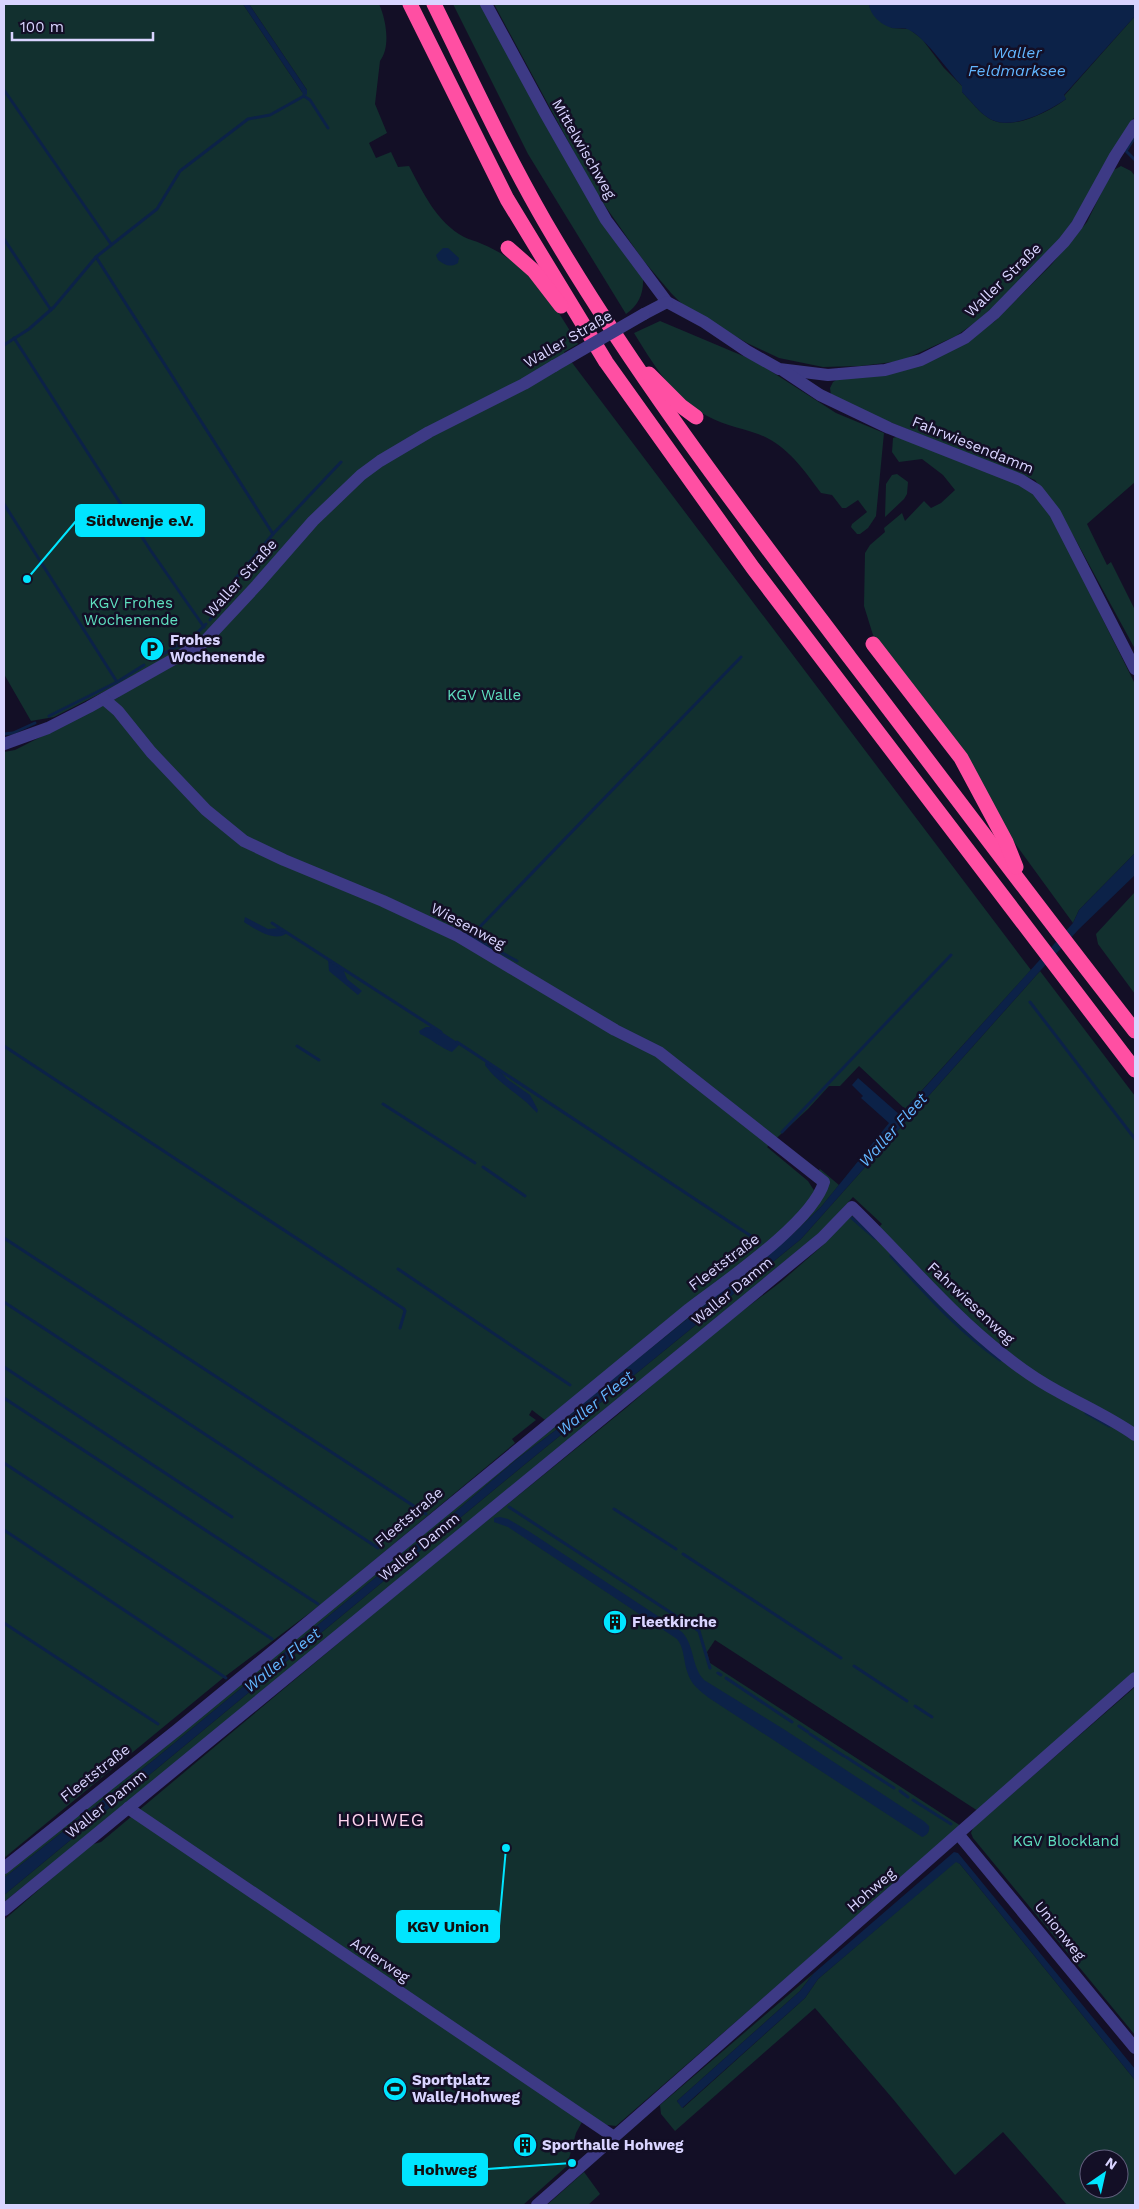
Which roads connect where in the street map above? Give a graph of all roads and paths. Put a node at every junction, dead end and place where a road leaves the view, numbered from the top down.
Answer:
1 (410, 4) edge
2 (434, 4) edge
3 (486, 4) edge
4 (1135, 125) edge
5 (508, 248) dead end
6 (667, 302) junction
7 (584, 328) junction
8 (626, 352) junction
9 (779, 368) junction
10 (828, 375) junction
11 (820, 394) junction
12 (696, 417) dead end
13 (873, 644) dead end
14 (1135, 669) edge
15 (104, 699) junction
16 (4, 744) edge
17 (1021, 883) junction
18 (1135, 1031) edge
19 (1135, 1070) edge
20 (824, 1182) joint
21 (852, 1206) joint
22 (1135, 1435) edge
23 (1135, 1678) edge
24 (128, 1808) junction
25 (959, 1835) junction
26 (4, 1868) edge
27 (4, 1910) edge
28 (1135, 2048) edge
29 (614, 2137) junction
30 (537, 2205) edge

1 - 7 highway
2 - 8 highway
3 - 6 street, Mittelwischweg
4 - 10 street, Waller Straße
5 - 7 highway
6 - 9 street, Waller Straße
6 - 15 street, Waller Straße, bridge
7 - 19 highway
8 - 12 highway
8 - 17 highway
9 - 10 street, Waller Straße
9 - 11 street, Fahrwiesendamm
10 - 11 street
11 - 14 street, Fahrwiesendamm
13 - 17 highway
15 - 16 street, Waller Straße
15 - 20 street, Wiesenweg
17 - 18 highway
20 - 26 street, Fleetstraße
21 - 22 street, Fahrwiesenweg
21 - 24 street, Waller Damm
23 - 25 street, Hohweg
24 - 27 street, Waller Damm
24 - 29 street, Adlerweg
25 - 28 street, Unionweg
25 - 29 street, Hohweg
29 - 30 street, Hohweg

